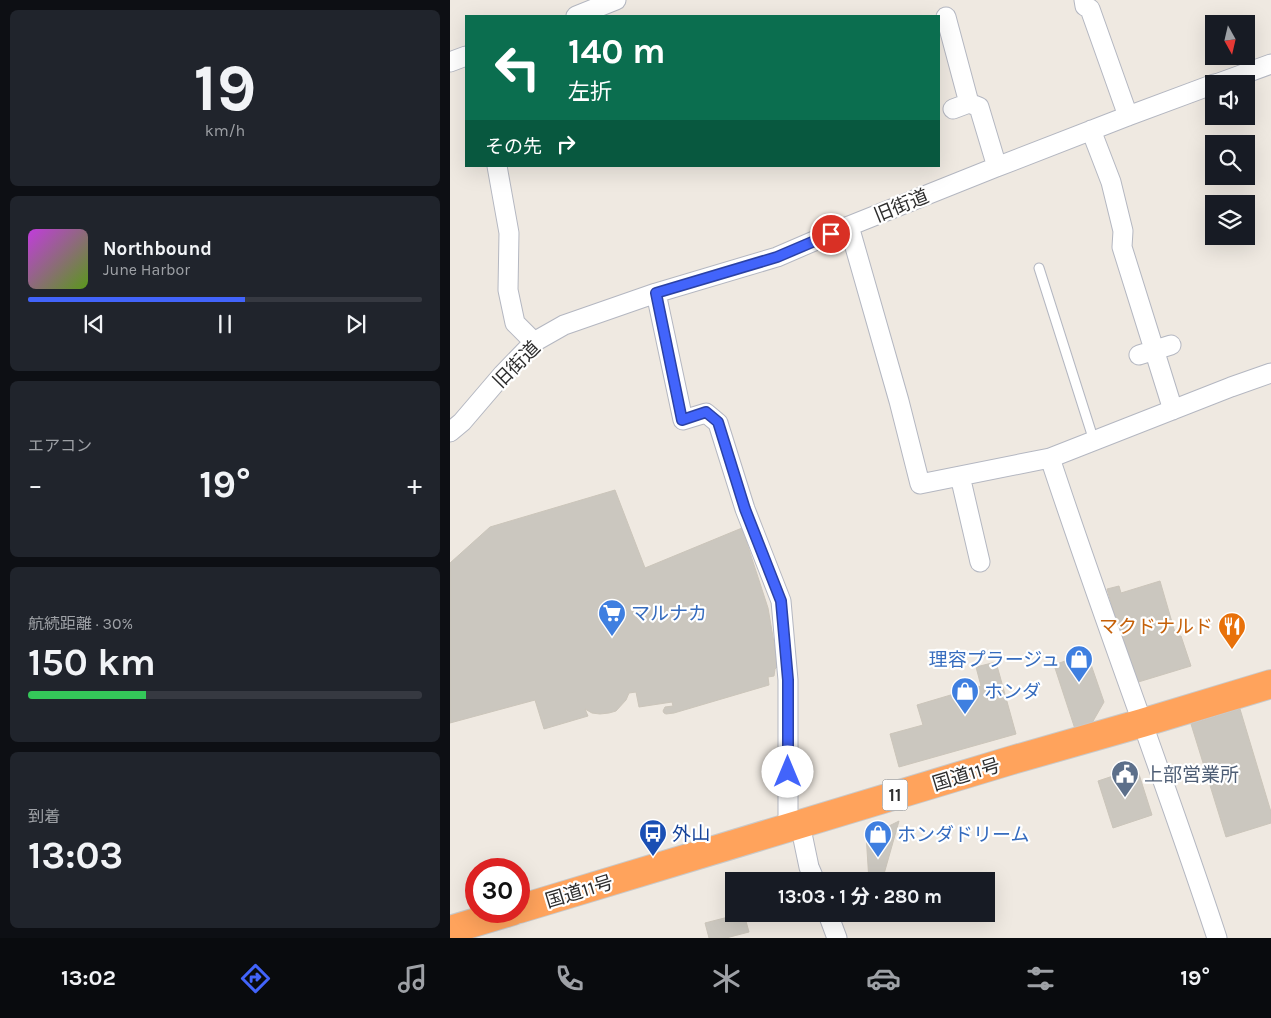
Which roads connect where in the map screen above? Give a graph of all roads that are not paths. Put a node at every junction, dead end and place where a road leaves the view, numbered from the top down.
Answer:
1 (616, 0) edge
2 (1084, 0) edge
3 (578, 15) edge
4 (945, 29) edge
5 (465, 56) edge
6 (450, 62) edge
7 (1271, 64) edge
8 (1240, 75) edge
9 (1205, 88) edge
10 (1128, 116) junction
11 (1091, 130) junction
12 (497, 167) edge
13 (997, 167) junction
14 (849, 226) junction
15 (1039, 268) dead end
16 (656, 293) junction
17 (534, 342) junction
18 (1271, 373) edge
19 (1173, 410) junction
20 (450, 432) edge
21 (1094, 441) junction
22 (1050, 458) junction
23 (960, 476) junction
24 (980, 562) dead end
25 (1271, 684) edge
26 (1142, 723) junction
27 (794, 826) junction
28 (811, 872) edge
29 (530, 907) edge
30 (831, 922) edge
31 (473, 923) edge
32 (450, 930) edge
33 (837, 938) edge
34 (1217, 938) edge

1 - 3 street
2 - 10 street
4 - 13 street
5 - 6 street
7 - 8 street, 旧街道
9 - 10 street, 旧街道
10 - 11 street, 旧街道
11 - 13 street, 旧街道
11 - 19 street
12 - 17 street
13 - 14 street, 旧街道
14 - 16 street, 旧街道
14 - 23 street
15 - 21 lane
16 - 17 street, 旧街道
16 - 27 street
17 - 20 street, 旧街道
18 - 19 street
19 - 21 street
21 - 22 street
22 - 23 street
22 - 26 street
23 - 24 street
25 - 26 highway, 国道11号 / 11
26 - 27 highway, 国道11号 / 11
26 - 34 street
27 - 28 street
27 - 29 highway, 国道11号 / 11
30 - 33 street
31 - 32 highway

